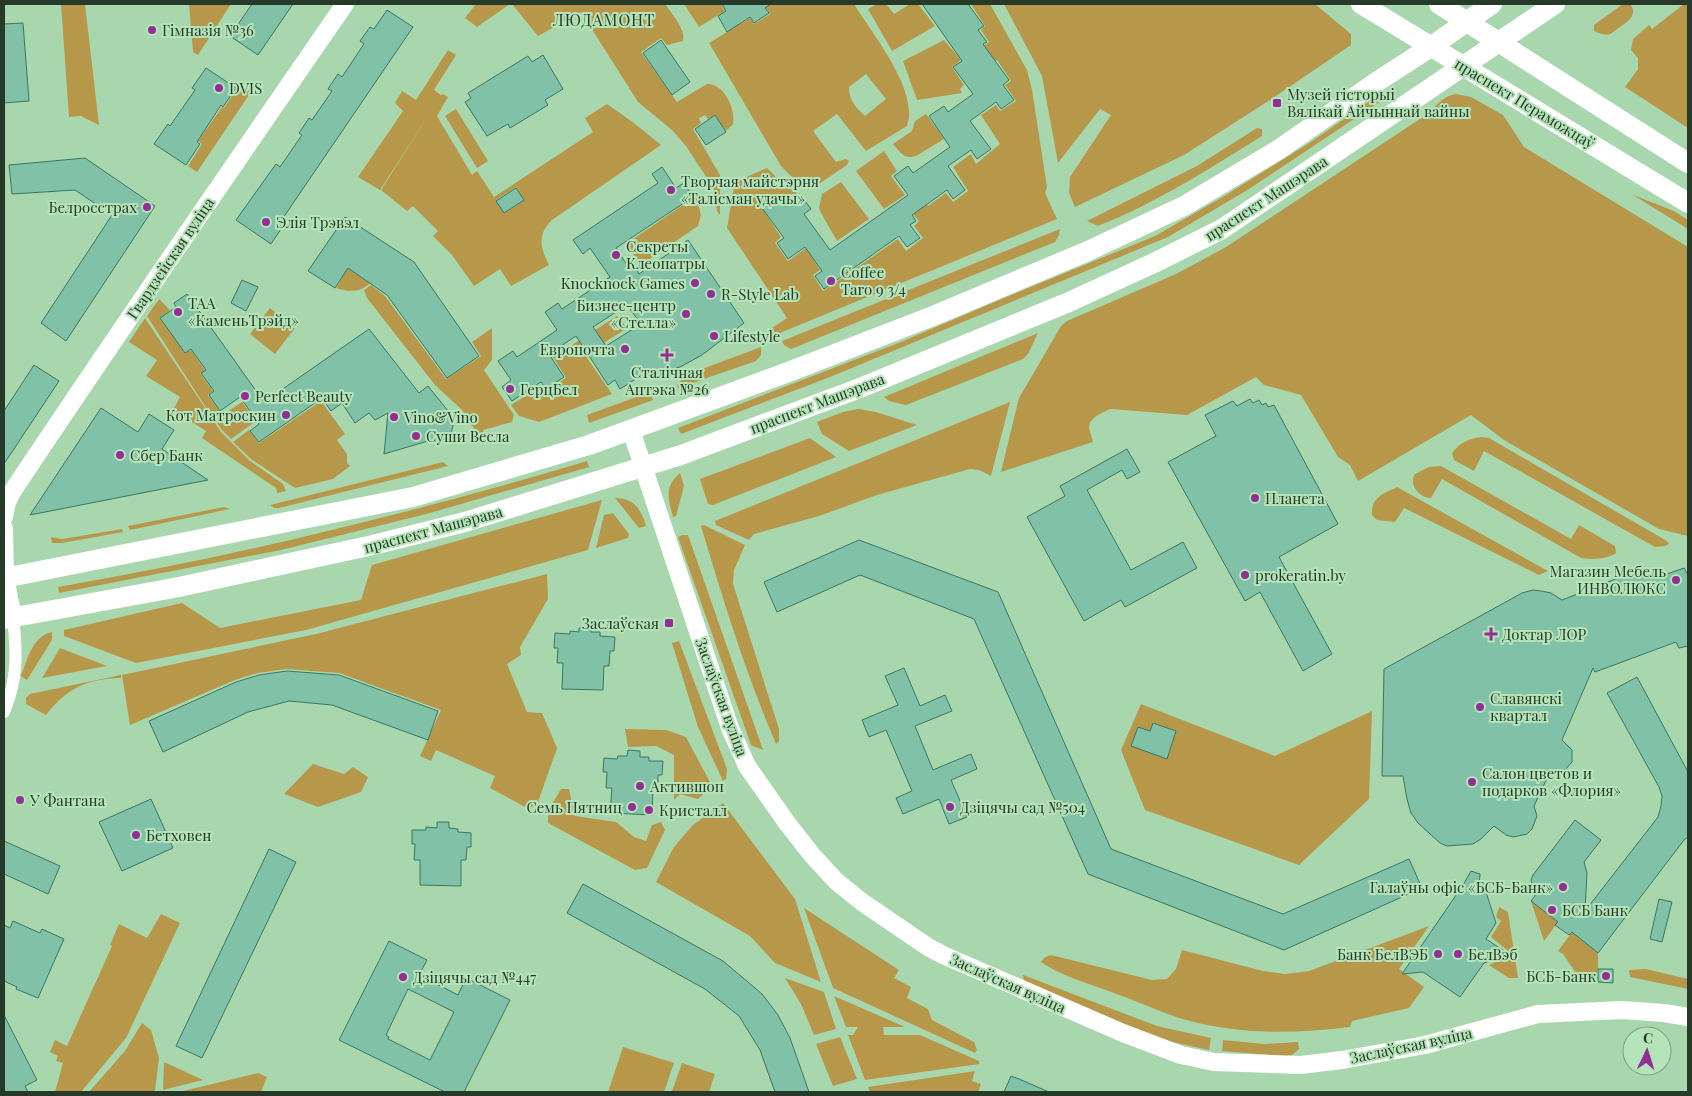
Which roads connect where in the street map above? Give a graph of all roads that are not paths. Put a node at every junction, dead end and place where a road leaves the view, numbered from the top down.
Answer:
1 (345, 4) edge
2 (1361, 4) edge
3 (1438, 4) edge
4 (1492, 4) edge
5 (1556, 4) edge
6 (1467, 21) junction
7 (1500, 42) junction
8 (1432, 46) junction
9 (1463, 66) junction
10 (1688, 163) edge
11 (1688, 203) edge
12 (631, 430) junction
13 (643, 468) junction
14 (4, 517) edge
15 (4, 528) edge
16 (4, 578) edge
17 (8, 618) edge
18 (6, 707) edge
19 (1688, 1017) edge

1 - 14 main road, Гвардзейская вуліца
2 - 8 main road, праспект Пераможцаў
3 - 6 main road
4 - 6 main road
5 - 7 main road, праспект Машэрава
6 - 7 main road
6 - 8 main road
7 - 9 main road, праспект Машэрава
7 - 10 main road
8 - 9 main road, праспект Пераможцаў
8 - 12 main road
9 - 11 main road, праспект Пераможцаў
9 - 13 main road, праспект Машэрава
12 - 13 main road, Заслаўская вуліца
12 - 16 main road
13 - 17 main road, праспект Машэрава
13 - 19 main road, Заслаўская вуліца
15 - 16 main road
16 - 17 main road
17 - 18 street

